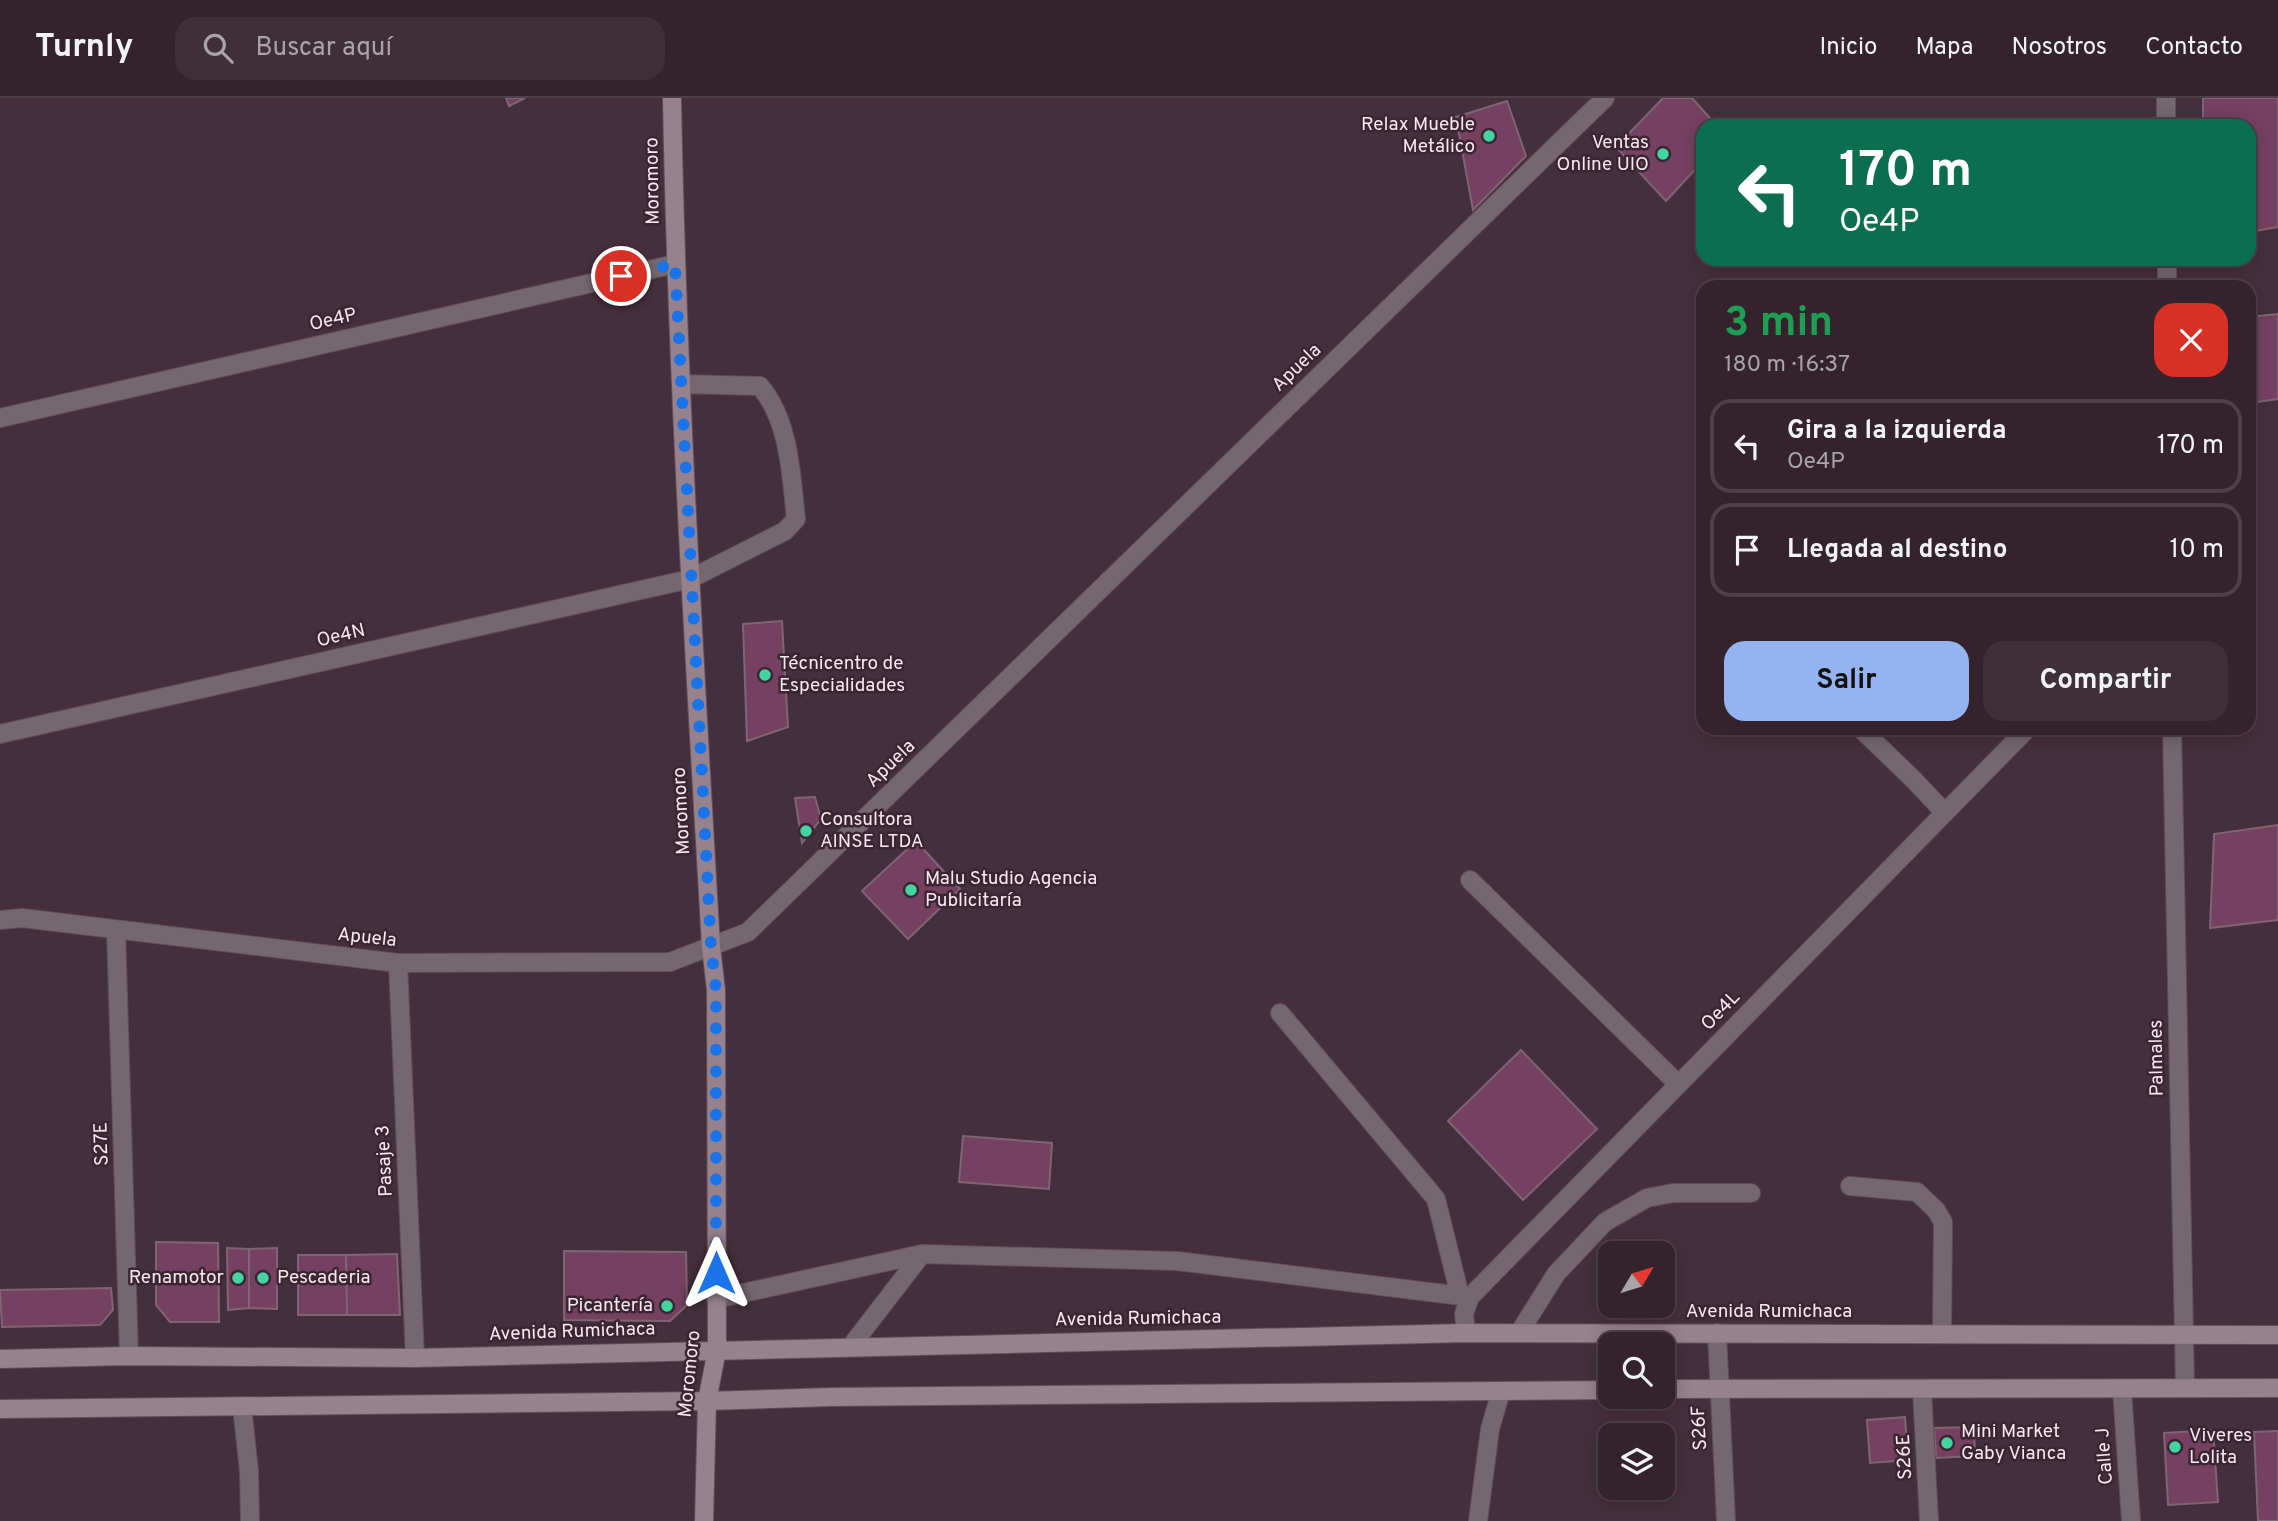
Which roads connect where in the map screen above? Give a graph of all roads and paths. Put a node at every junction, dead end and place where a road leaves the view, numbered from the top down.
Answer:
1 (672, 98) edge
2 (1605, 98) edge
3 (2166, 98) edge
4 (2166, 119) edge
5 (675, 264) junction
6 (681, 384) junction
7 (0, 418) edge
8 (690, 579) junction
9 (0, 734) edge
10 (1867, 735) edge
11 (2021, 735) edge
12 (2172, 735) edge
13 (1945, 813) junction
14 (1470, 880) dead end
15 (0, 920) edge
16 (116, 930) junction
17 (711, 947) junction
18 (398, 963) junction
19 (1280, 1013) dead end
20 (1678, 1084) junction
21 (1850, 1186) dead end
22 (1751, 1193) dead end
23 (922, 1254) junction
24 (1465, 1296) junction
25 (716, 1299) junction
26 (1466, 1333) junction
27 (1519, 1333) junction
28 (1717, 1333) junction
29 (1942, 1333) junction
30 (2184, 1333) junction
31 (2278, 1335) edge
32 (851, 1346) junction
33 (716, 1350) junction
34 (129, 1356) junction
35 (415, 1358) junction
36 (0, 1359) edge
37 (2185, 1387) junction
38 (2278, 1388) edge
39 (1675, 1389) edge
40 (1718, 1389) junction
41 (2122, 1389) junction
42 (1598, 1390) edge
43 (1922, 1390) junction
44 (1501, 1391) junction
45 (707, 1401) junction
46 (242, 1406) junction
47 (0, 1409) edge
48 (250, 1521) edge
49 (704, 1521) edge
50 (1478, 1521) edge
51 (1727, 1521) edge
52 (1929, 1521) edge
53 (2131, 1521) edge

1 - 5 street, Moromoro
2 - 17 street, Apuela
3 - 4 street
5 - 6 street, Moromoro
5 - 7 street, Oe4P
6 - 8 street, Moromoro
6 - 8 street, Oe4N
8 - 9 street, Oe4N
8 - 17 street, Moromoro
10 - 13 street
11 - 13 street, Oe4L
12 - 30 street, Palmales
13 - 20 street, Oe4L
14 - 20 street
15 - 16 street, Apuela
16 - 18 street, Apuela
16 - 34 street, S27E
17 - 18 street, Apuela
17 - 25 street, Moromoro
18 - 35 street, Pasaje 3
19 - 24 street
20 - 24 street, Oe4L
21 - 29 street
22 - 27 street
23 - 24 street
23 - 25 street
23 - 32 street
24 - 26 street
25 - 33 street, Moromoro
26 - 27 street, Avenida Rumichaca
26 - 32 street, Avenida Rumichaca
27 - 28 street, Avenida Rumichaca
28 - 29 street, Avenida Rumichaca
28 - 40 street, S26F
29 - 30 street, Avenida Rumichaca
30 - 31 street, Avenida Rumichaca
30 - 37 street, Palmales
32 - 33 street, Avenida Rumichaca
33 - 35 street, Avenida Rumichaca
33 - 45 street, Moromoro
34 - 35 street, Avenida Rumichaca
34 - 36 street, Avenida Rumichaca
37 - 38 street
37 - 41 street
39 - 40 street
40 - 43 street
40 - 51 street, S26F
41 - 43 street
41 - 53 street, Calle J
42 - 44 street
43 - 52 street, S26E
44 - 45 street
44 - 50 street
45 - 46 street
45 - 49 street, Moromoro
46 - 47 street
46 - 48 street

